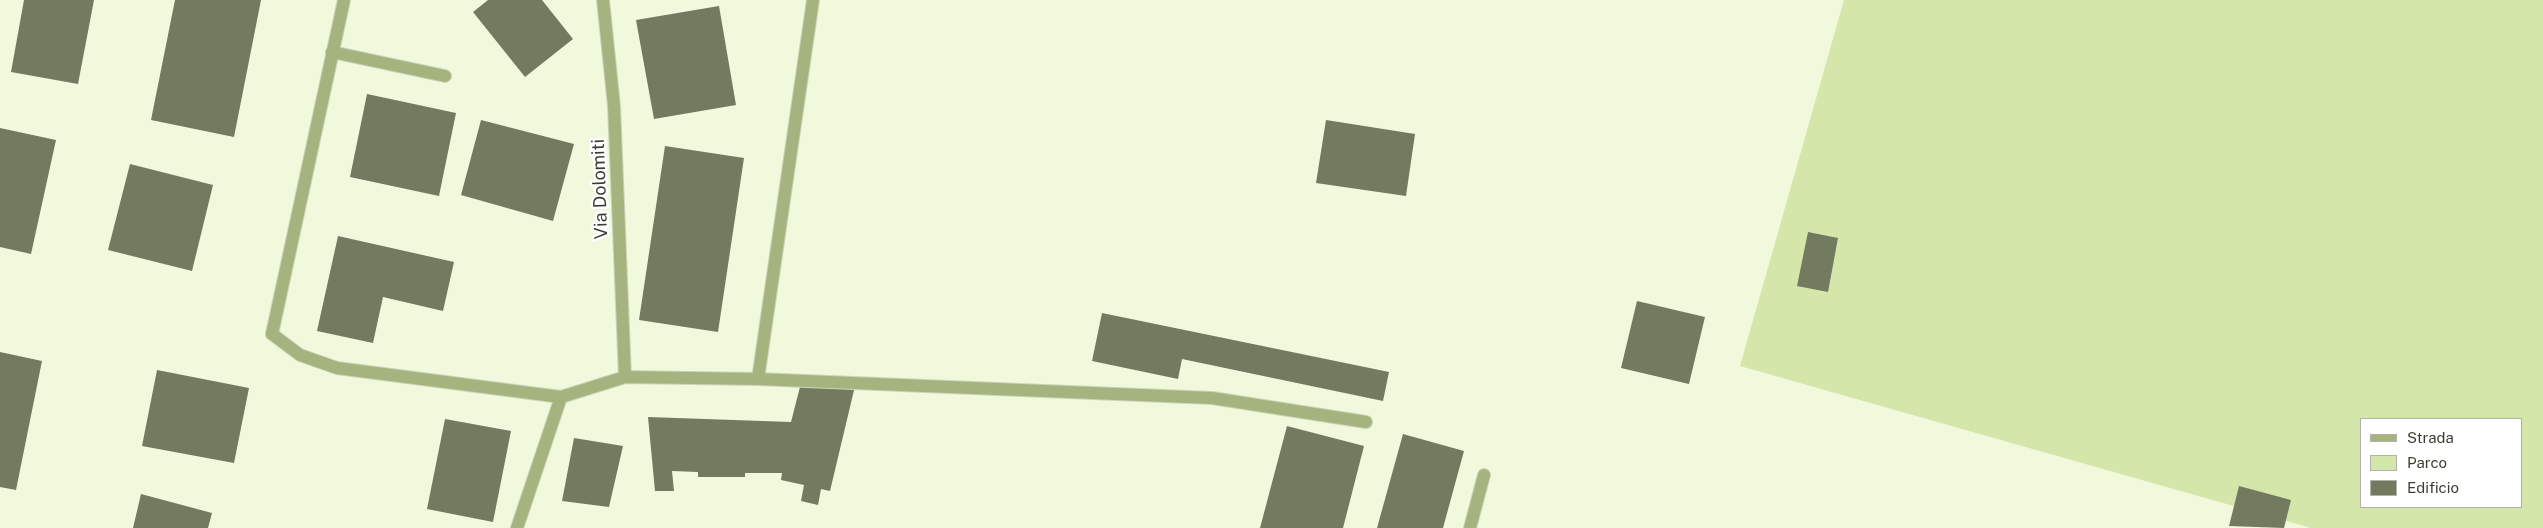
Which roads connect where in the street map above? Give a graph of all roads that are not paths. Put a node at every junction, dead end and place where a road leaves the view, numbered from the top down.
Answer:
1 (344, 0) edge
2 (603, 0) edge
3 (813, 0) edge
4 (332, 52) junction
5 (445, 76) dead end
6 (625, 377) junction
7 (758, 379) junction
8 (561, 397) junction
9 (1366, 422) dead end
10 (1484, 474) dead end
11 (516, 528) edge
12 (1470, 528) edge

1 - 4 street
2 - 6 street, Via Dolomiti
3 - 7 street
4 - 5 street
4 - 8 street
6 - 7 street
6 - 8 street
7 - 9 street
8 - 11 street
10 - 12 street

